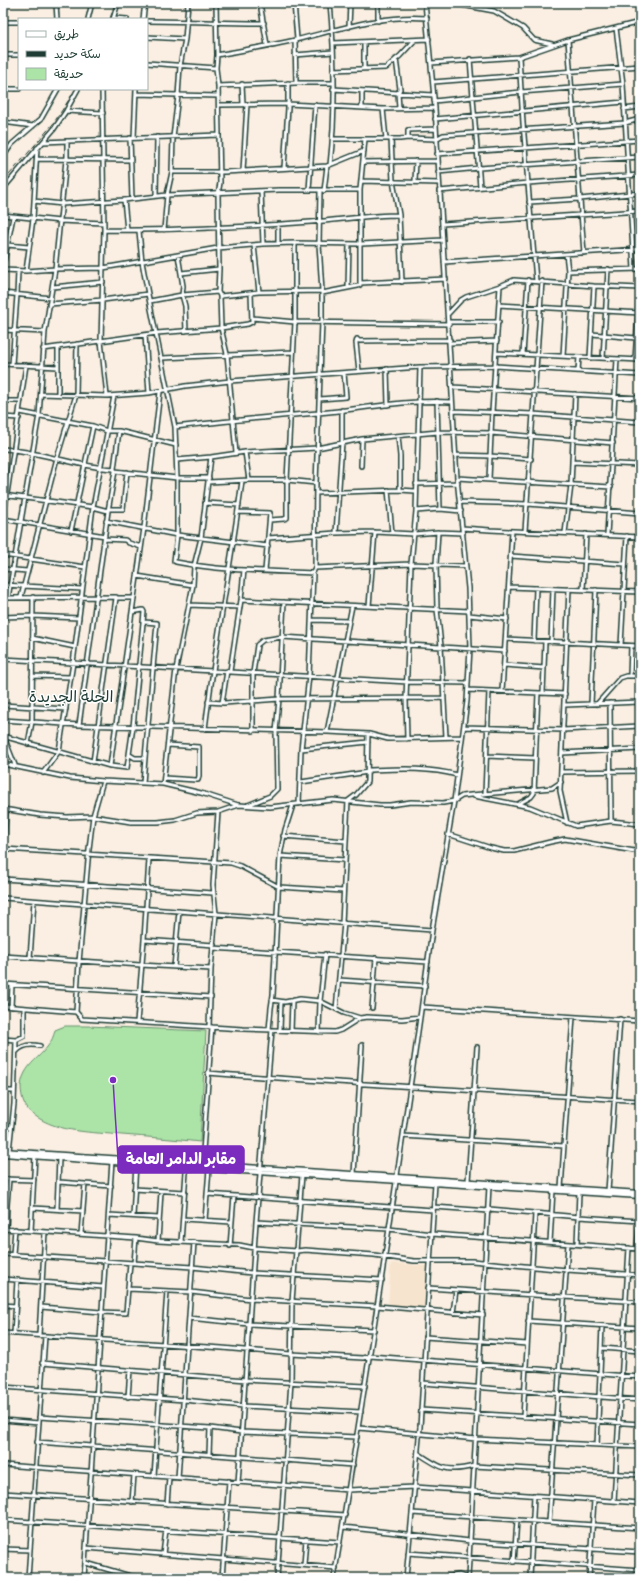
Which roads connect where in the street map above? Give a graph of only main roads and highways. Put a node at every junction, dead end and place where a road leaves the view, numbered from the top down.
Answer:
1 (3, 1152) edge
2 (35, 1155) junction
3 (112, 1160) junction
4 (190, 1166) junction
5 (260, 1170) junction
6 (396, 1178) junction
7 (640, 1193) edge
8 (640, 1196) edge

1 - 2 main road
1 - 2 main road
2 - 3 main road
2 - 3 main road
3 - 4 main road
3 - 4 main road
4 - 5 main road
4 - 5 main road
5 - 6 main road
5 - 6 main road
6 - 7 main road
6 - 8 main road

